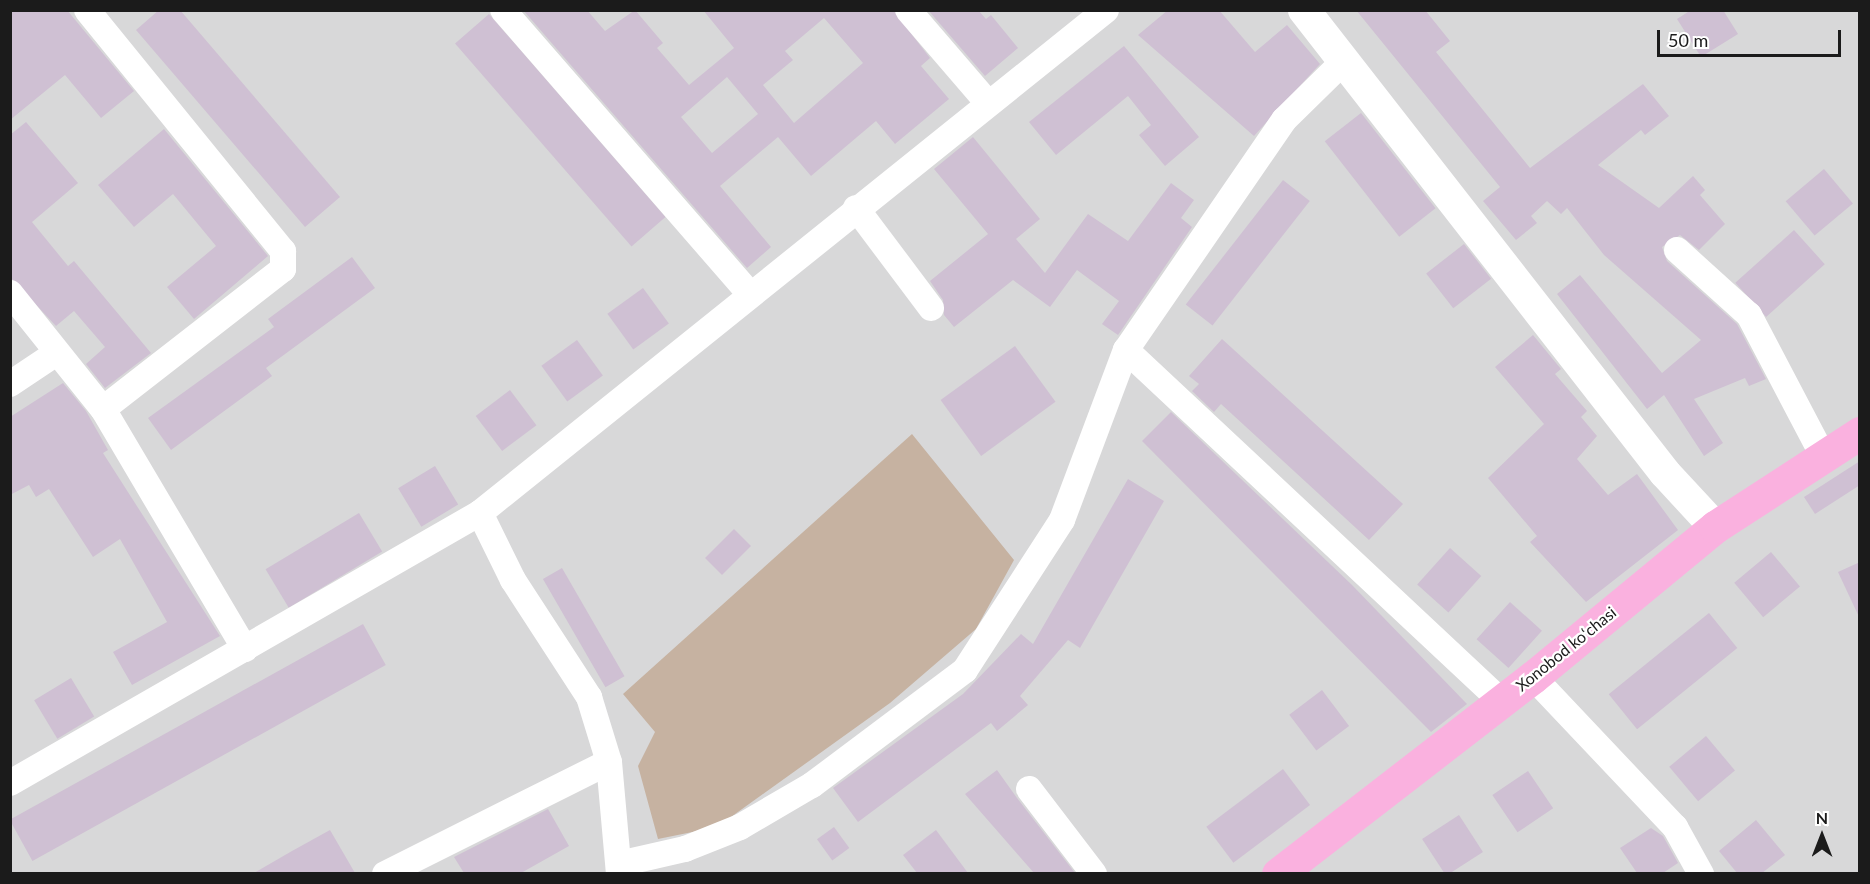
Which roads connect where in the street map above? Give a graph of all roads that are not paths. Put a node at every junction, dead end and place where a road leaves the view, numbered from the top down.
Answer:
1 (87, 10) edge
2 (503, 10) edge
3 (908, 10) edge
4 (1107, 10) edge
5 (1315, 14) edge
6 (1344, 61) junction
7 (987, 102) junction
8 (856, 208) junction
9 (1677, 250) dead end
10 (10, 293) edge
11 (749, 293) junction
12 (931, 308) dead end
13 (1126, 350) junction
14 (55, 354) junction
15 (10, 384) edge
16 (103, 410) junction
17 (1860, 433) edge
18 (1823, 456) junction
19 (480, 513) junction
20 (1714, 527) junction
21 (245, 649) junction
22 (1533, 677) junction
23 (1501, 701) junction
24 (609, 762) junction
25 (10, 783) edge
26 (1029, 789) dead end
27 (619, 869) edge
28 (385, 873) edge
29 (1094, 873) edge
30 (1278, 873) edge
31 (1701, 873) edge

1 - 16 street
2 - 11 street
3 - 7 street
4 - 7 street
5 - 6 street
6 - 13 street
6 - 20 street
7 - 8 street
8 - 11 street
8 - 12 street
9 - 18 street
10 - 14 street
11 - 19 street
13 - 23 street
13 - 27 street
14 - 15 street
14 - 16 street
16 - 21 street
17 - 18 main road, Xonobod koʻchasi
18 - 20 main road, Xonobod koʻchasi
19 - 21 street
19 - 24 street
20 - 22 main road, Xonobod koʻchasi
21 - 25 street
22 - 23 main road, Xonobod koʻchasi
22 - 31 street
23 - 30 main road, Xonobod koʻchasi
24 - 27 street
24 - 28 street
26 - 29 street

